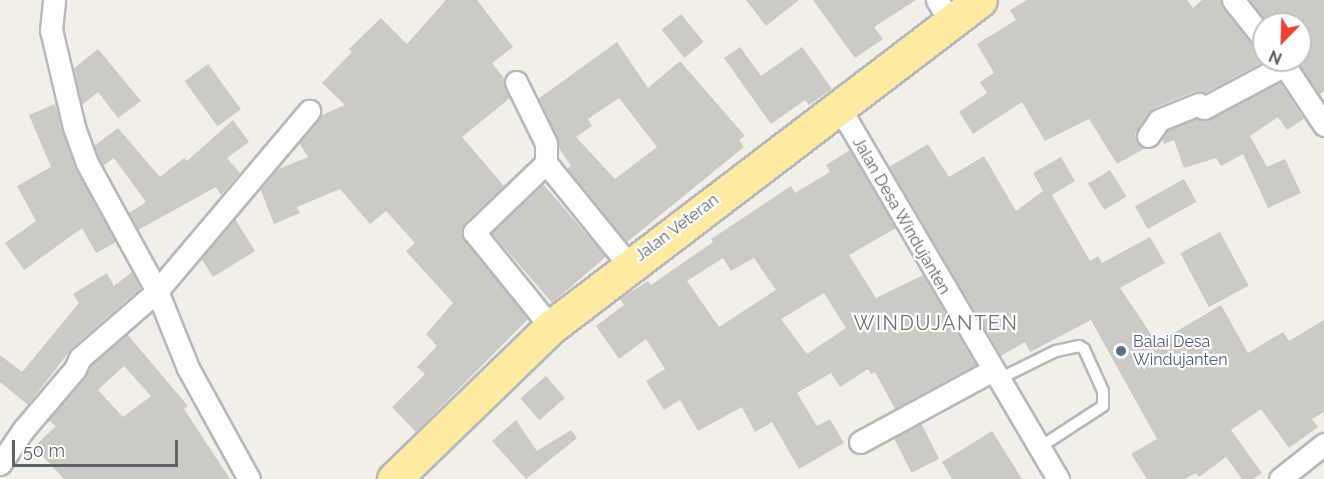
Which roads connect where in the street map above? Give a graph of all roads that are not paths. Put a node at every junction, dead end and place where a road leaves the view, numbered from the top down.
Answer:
1 (54, 0) edge
2 (980, 0) edge
3 (1233, 0) edge
4 (944, 11) edge
5 (1252, 24) edge
6 (1267, 72) edge
7 (1289, 72) edge
8 (516, 82) dead end
9 (839, 107) junction
10 (309, 111) dead end
11 (1324, 125) edge
12 (1148, 136) dead end
13 (546, 163) junction
14 (628, 264) junction
15 (157, 291) junction
16 (551, 327) junction
17 (994, 376) junction
18 (860, 442) dead end
19 (1324, 444) edge
20 (1040, 447) junction
21 (0, 464) edge
22 (249, 479) edge
23 (394, 479) edge
24 (1058, 479) edge
25 (1280, 479) edge

1 - 15 street
2 - 4 highway, Jalan Veteran
3 - 5 street
4 - 9 highway, Jalan Veteran
6 - 12 street
7 - 11 street
8 - 13 street
9 - 14 highway, Jalan Veteran
9 - 17 street, Jalan Desa Windujanten
10 - 15 street
13 - 14 street
13 - 16 street
14 - 16 highway, Jalan Veteran
15 - 21 street
15 - 22 street
16 - 23 highway, Jalan Veteran
17 - 18 street
17 - 20 street, Jalan Desa Windujanten
17 - 20 lane
19 - 25 street
20 - 24 street, Jalan Desa Windujanten

